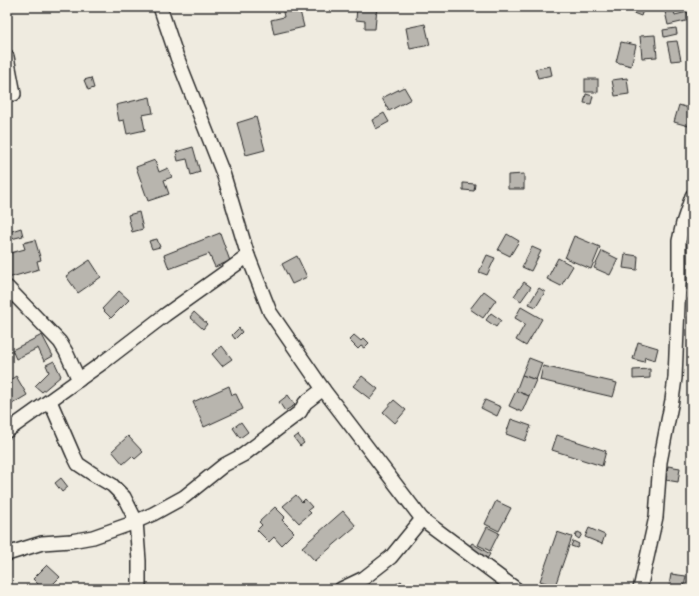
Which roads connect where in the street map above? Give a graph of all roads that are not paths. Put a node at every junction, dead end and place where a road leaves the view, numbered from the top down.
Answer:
1 (160, 7) edge
2 (7, 57) edge
3 (14, 94) dead end
4 (692, 196) edge
5 (248, 256) junction
6 (7, 287) edge
7 (79, 380) junction
8 (323, 389) junction
9 (50, 401) junction
10 (7, 431) edge
11 (422, 519) junction
12 (136, 521) junction
13 (7, 554) edge
14 (138, 589) edge
15 (341, 589) edge
16 (516, 589) edge
17 (640, 589) edge

1 - 5 street
2 - 3 street
4 - 17 street
5 - 7 street
5 - 8 street
6 - 7 street
7 - 9 street
8 - 11 street
8 - 12 street
9 - 10 street
9 - 12 street
11 - 15 street
11 - 16 street
12 - 13 street
12 - 14 street

